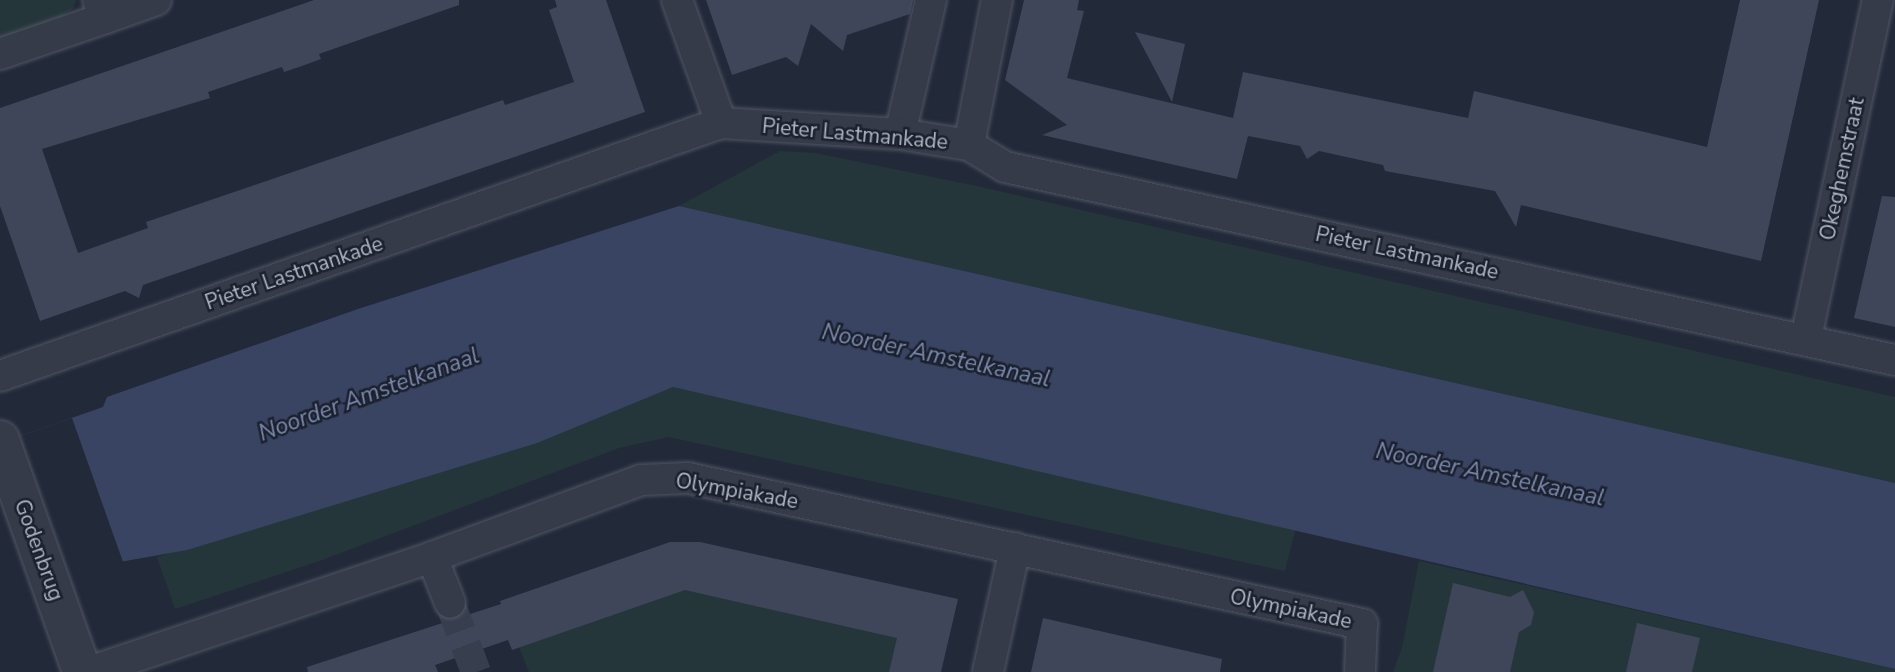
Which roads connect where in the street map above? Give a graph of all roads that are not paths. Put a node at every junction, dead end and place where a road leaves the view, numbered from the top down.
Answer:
1 (156, 0) edge
2 (677, 0) edge
3 (931, 0) edge
4 (997, 0) edge
5 (1878, 0) edge
6 (101, 9) edge
7 (0, 54) edge
8 (721, 123) junction
9 (900, 134) junction
10 (969, 145) junction
11 (1806, 338) junction
12 (1895, 360) edge
13 (0, 376) edge
14 (0, 440) edge
15 (1015, 548) junction
16 (432, 557) junction
17 (450, 603) tunnel mouth
18 (82, 672) edge
19 (89, 672) edge
20 (988, 672) edge
21 (1360, 672) edge

1 - 6 street
2 - 8 street
3 - 9 street
4 - 10 street
5 - 11 street, Okeghemstraat
6 - 7 street
8 - 9 street, Pieter Lastmankade
8 - 13 street, Pieter Lastmankade
9 - 10 street, Pieter Lastmankade
10 - 11 street, Pieter Lastmankade
11 - 12 street, Pieter Lastmankade
14 - 18 street, Godenbrug
15 - 16 street, Olympiakade
15 - 20 street
15 - 21 street, Olympiakade
16 - 17 street
16 - 19 street, Olympiakade

